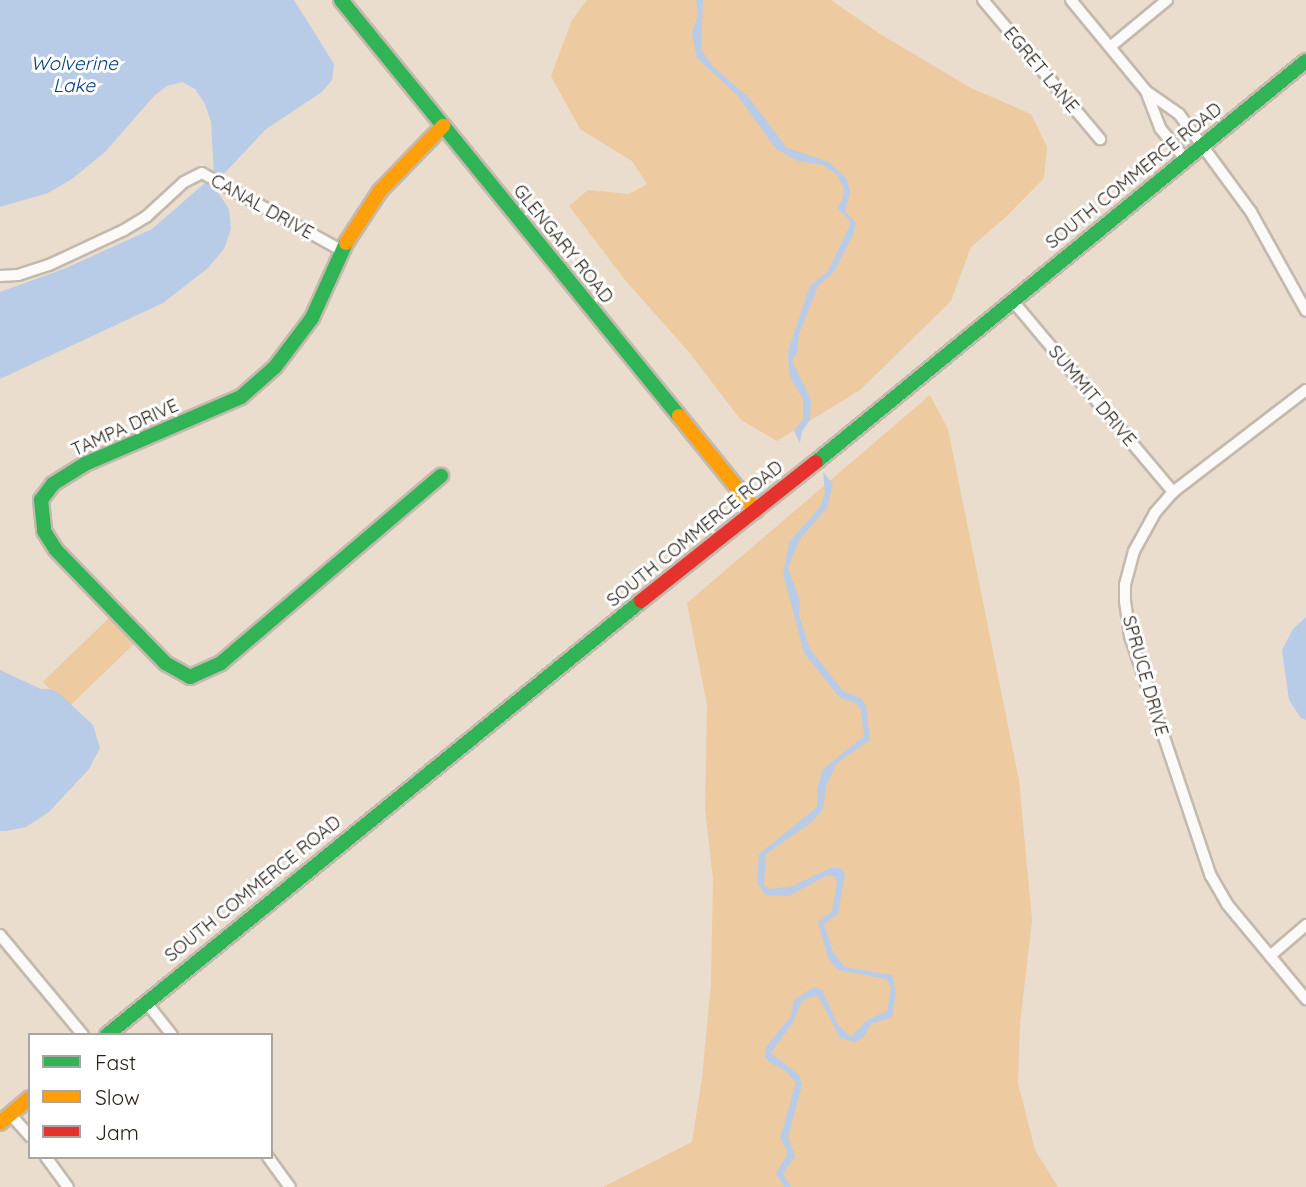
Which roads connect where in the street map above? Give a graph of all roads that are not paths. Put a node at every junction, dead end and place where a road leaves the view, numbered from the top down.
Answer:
1 (341, 0) edge
2 (983, 0) edge
3 (1071, 0) edge
4 (1167, 0) edge
5 (1110, 47) junction
6 (1306, 61) edge
7 (1146, 91) junction
8 (443, 126) junction
9 (1100, 139) dead end
10 (1202, 145) junction
11 (1186, 160) junction
12 (341, 250) junction
13 (0, 276) edge
14 (1012, 300) junction
15 (1306, 311) edge
16 (1306, 390) edge
17 (441, 476) dead end
18 (1172, 492) junction
19 (756, 511) junction
20 (1306, 925) edge
21 (0, 935) edge
22 (1270, 956) junction
23 (1306, 999) edge
24 (146, 1002) junction
25 (81, 1033) edge
26 (109, 1033) edge
27 (170, 1033) edge
28 (28, 1100) edge
29 (5, 1118) edge
30 (28, 1135) edge
31 (47, 1159) edge
32 (269, 1159) edge
33 (68, 1187) edge
34 (289, 1187) edge

1 - 8 street, GLENGARY ROAD
2 - 9 street, EGRET LANE
3 - 5 street
4 - 5 street
5 - 7 street
6 - 10 street, SOUTH COMMERCE ROAD
7 - 10 street
7 - 11 street
8 - 12 street, TAMPA DRIVE
8 - 19 street, GLENGARY ROAD
10 - 11 street, SOUTH COMMERCE ROAD
10 - 15 street
11 - 14 street, SOUTH COMMERCE ROAD
12 - 13 street, CANAL DRIVE
12 - 17 street, TAMPA DRIVE
14 - 18 street, SUMMIT DRIVE
14 - 19 street, SOUTH COMMERCE ROAD
16 - 18 street, SPRUCE DRIVE
18 - 22 street, SPRUCE DRIVE
19 - 24 street, SOUTH COMMERCE ROAD
20 - 22 street
21 - 25 street
22 - 23 street, SPRUCE DRIVE
24 - 26 street, SOUTH COMMERCE ROAD
24 - 27 street
28 - 29 street
29 - 30 street
31 - 33 street
32 - 34 street

